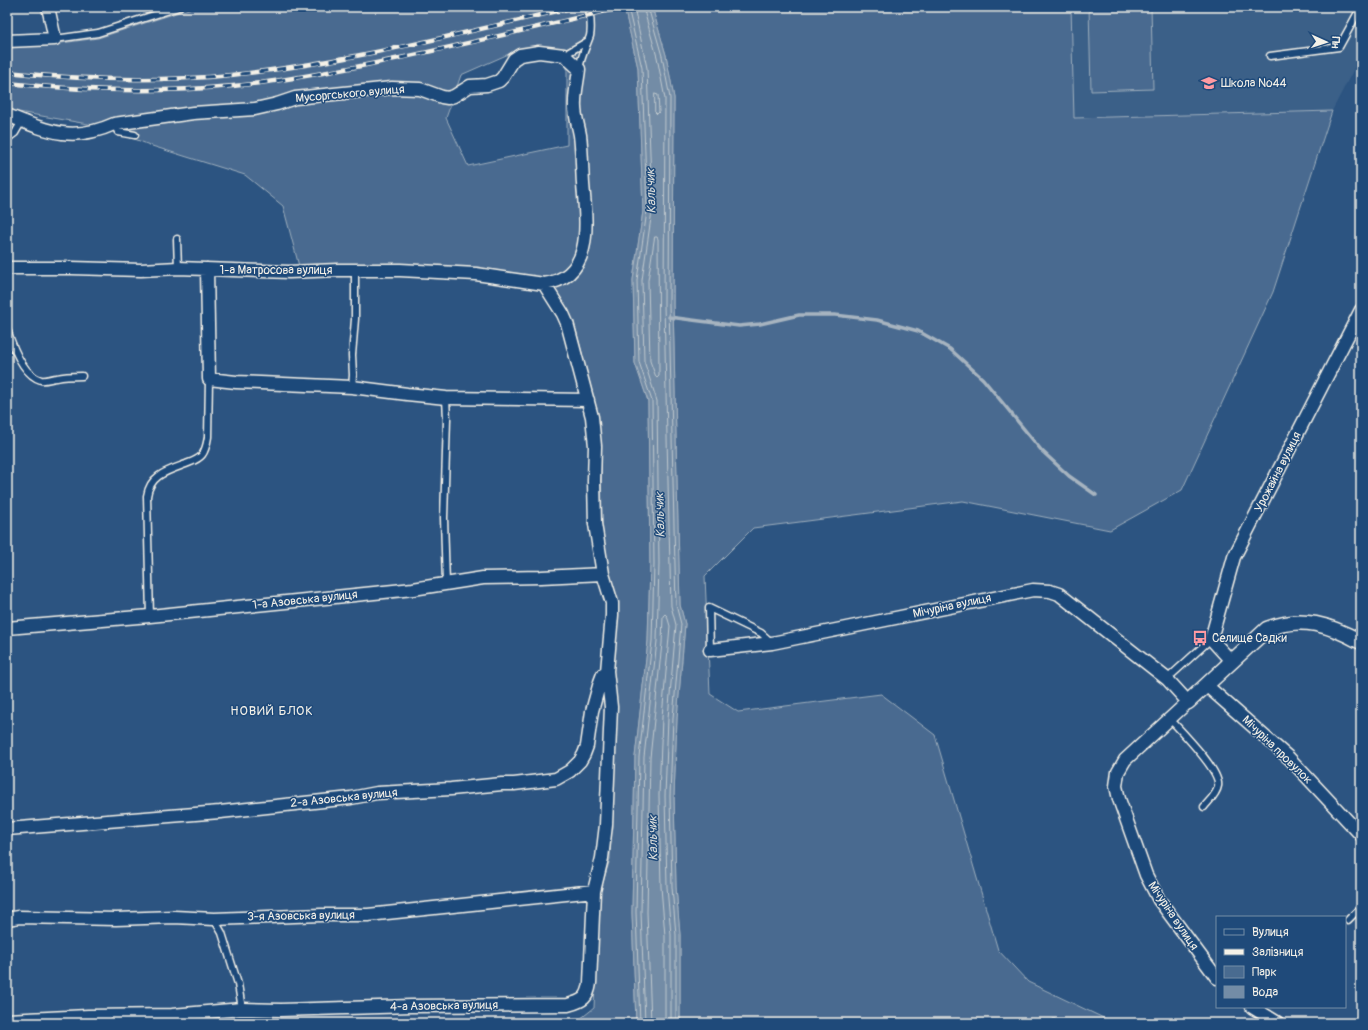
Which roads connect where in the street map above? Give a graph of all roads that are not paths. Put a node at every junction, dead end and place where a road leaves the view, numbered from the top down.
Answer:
1 (48, 7) edge
2 (179, 7) edge
3 (589, 7) edge
4 (1361, 7) edge
5 (55, 39) junction
6 (7, 41) edge
7 (588, 41) junction
8 (564, 54) junction
9 (1270, 56) dead end
10 (579, 69) junction
11 (7, 115) edge
12 (22, 121) junction
13 (114, 124) junction
14 (135, 135) dead end
15 (7, 139) edge
16 (177, 239) dead end
17 (7, 268) edge
18 (178, 268) junction
19 (207, 269) junction
20 (355, 270) junction
21 (544, 284) junction
22 (1361, 310) edge
23 (7, 329) edge
24 (82, 376) dead end
25 (209, 379) junction
26 (352, 387) junction
27 (446, 398) junction
28 (588, 400) junction
29 (603, 574) junction
30 (446, 584) junction
31 (150, 616) junction
32 (7, 628) edge
33 (1211, 639) junction
34 (1361, 642) edge
35 (772, 643) junction
36 (710, 650) joint
37 (1232, 662) junction
38 (607, 671) junction
39 (1167, 679) junction
40 (1206, 685) junction
41 (1188, 702) junction
42 (1170, 719) junction
43 (1204, 807) dead end
44 (7, 829) edge
45 (1361, 836) edge
46 (594, 891) junction
47 (1361, 907) edge
48 (214, 918) junction
49 (7, 919) edge
50 (1348, 920) dead end
51 (1216, 977) edge
52 (1254, 1008) edge
53 (242, 1009) junction
54 (7, 1020) edge
55 (1278, 1023) edge

1 - 5 street
2 - 5 lane
3 - 7 lane
4 - 9 lane
5 - 6 street
7 - 8 lane
7 - 10 lane
8 - 10 street
8 - 13 street, Мусоргського вулиця
10 - 21 street
11 - 12 street, Мусоргського вулиця
12 - 13 street, Мусоргського вулиця
12 - 15 lane
13 - 14 lane
16 - 18 lane
17 - 18 street, 1-а Матросова вулиця
18 - 19 street, 1-а Матросова вулиця
19 - 20 street, 1-а Матросова вулиця
19 - 25 street
20 - 21 street, 1-а Матросова вулиця
20 - 26 lane
21 - 28 street
22 - 33 street, Урожайна вулиця
23 - 24 lane
25 - 26 street
25 - 31 lane
26 - 27 street
27 - 28 street
27 - 30 lane
28 - 29 street
29 - 30 street, 1-а Азовська вулиця
29 - 38 street
30 - 31 street, 1-а Азовська вулиця
31 - 32 street, 1-а Азовська вулиця
33 - 37 street
33 - 39 lane
34 - 37 street, Мічуріна вулиця
35 - 36 street, Мічуріна вулиця
35 - 36 lane
35 - 39 street, Мічуріна вулиця
37 - 40 street, Мічуріна вулиця
38 - 44 street, 2-а Азовська вулиця
38 - 46 street
39 - 41 street, Мічуріна вулиця
40 - 41 street, Мічуріна вулиця
40 - 45 street, Мічуріна провулок
41 - 42 street, Мічуріна вулиця
42 - 43 lane
42 - 51 street, Мічуріна вулиця
46 - 48 street, 3-я Азовська вулиця
46 - 53 street, 4-а Азовська вулиця
47 - 50 lane
48 - 49 street, 3-я Азовська вулиця
48 - 53 lane
52 - 55 street
53 - 54 street, 4-а Азовська вулиця

